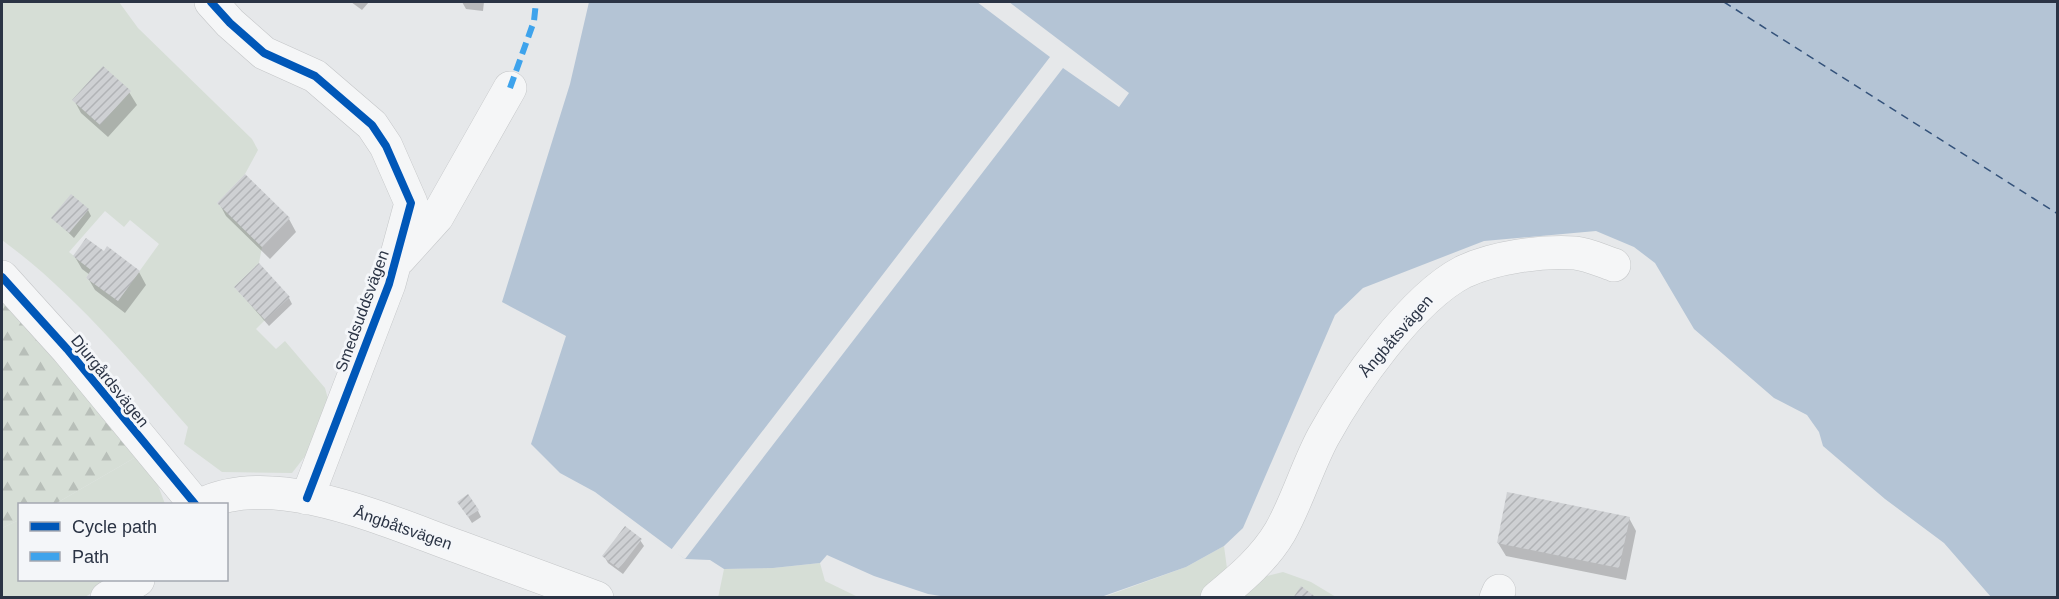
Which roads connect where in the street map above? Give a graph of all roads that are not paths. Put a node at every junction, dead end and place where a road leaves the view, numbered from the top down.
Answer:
1 (211, 2) edge
2 (510, 88) dead end
3 (396, 263) junction
4 (1614, 266) dead end
5 (2, 276) edge
6 (307, 498) junction
7 (194, 503) edge
8 (207, 503) edge
9 (135, 581) edge
10 (107, 597) edge
11 (597, 597) edge
12 (1217, 597) edge

1 - 3 street, Smedsuddsvägen
2 - 3 street
3 - 6 street, Smedsuddsvägen
4 - 12 street, Ångbåtsvägen
5 - 7 street, Djurgårdsvägen
6 - 8 street, Ångbåtsvägen
6 - 11 street, Ångbåtsvägen
9 - 10 street

